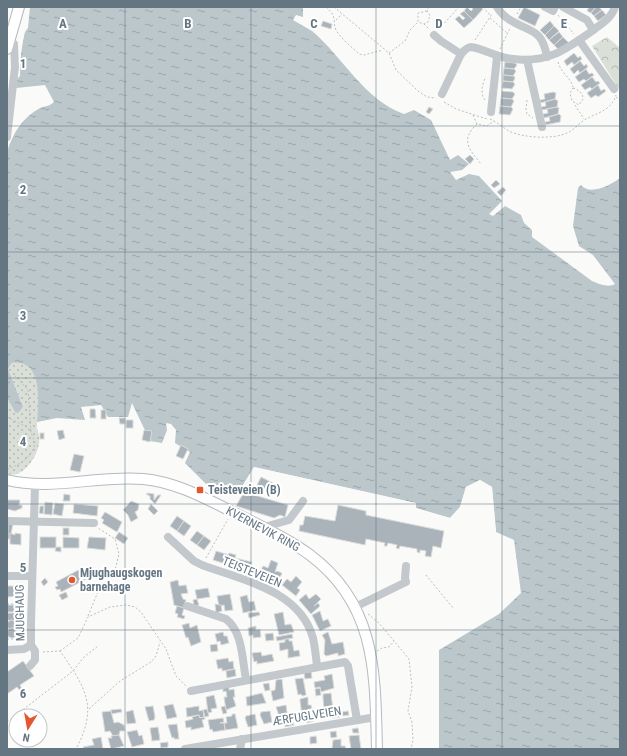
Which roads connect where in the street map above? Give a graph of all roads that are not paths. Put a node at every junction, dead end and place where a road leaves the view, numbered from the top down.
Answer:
1 (19, 7) edge
2 (545, 7) edge
3 (563, 7) edge
4 (616, 7) edge
5 (497, 8) edge
6 (554, 9) edge
7 (620, 9) edge
8 (593, 30) junction
9 (434, 35) road end
10 (579, 40) junction
11 (10, 47) edge
12 (461, 54) junction
13 (497, 56) junction
14 (547, 57) junction
15 (527, 60) junction
16 (615, 92) road end
17 (442, 94) dead end
18 (491, 112) dead end
19 (542, 127) dead end
20 (7, 137) edge
21 (7, 480) edge
22 (35, 485) junction
23 (303, 501) dead end
24 (7, 521) edge
25 (33, 522) junction
26 (91, 523) road end
27 (265, 529) junction
28 (168, 536) dead end
29 (406, 566) dead end
30 (7, 576) edge
31 (31, 576) junction
32 (188, 606) dead end
33 (355, 607) junction
34 (32, 645) junction
35 (7, 650) edge
36 (30, 666) dead end
37 (317, 666) junction
38 (246, 680) junction
39 (191, 690) road end
40 (376, 717) junction
41 (357, 720) junction
42 (242, 739) junction
43 (184, 749) edge
44 (240, 749) edge
45 (377, 749) edge

1 - 11 main road
2 - 6 street
3 - 8 street
4 - 7 street
4 - 8 street
5 - 14 street
8 - 10 street
9 - 12 street
10 - 14 street
10 - 16 street
11 - 20 street
12 - 13 street
12 - 17 street
13 - 15 street
13 - 18 street
14 - 15 street
15 - 19 street
21 - 22 main road, KVERNEVIK RING
22 - 25 street, MJUGHAUG
22 - 27 main road, KVERNEVIK RING
23 - 27 street
24 - 25 street
25 - 26 street
25 - 31 street, MJUGHAUG
27 - 33 main road, KVERNEVIK RING
28 - 37 street, TEISTEVEIEN
29 - 33 street
30 - 31 street
31 - 34 street, MJUGHAUG
32 - 38 street
33 - 40 main road, KVERNEVIK RING
34 - 35 street
34 - 36 street, MJUGHAUG
37 - 38 street
37 - 41 street
38 - 39 street
40 - 41 street, ÆRFUGLVEIEN
40 - 45 main road, KVERNEVIK RING
41 - 42 street, ÆRFUGLVEIEN
42 - 43 street, ÆRFUGLVEIEN
42 - 44 street

